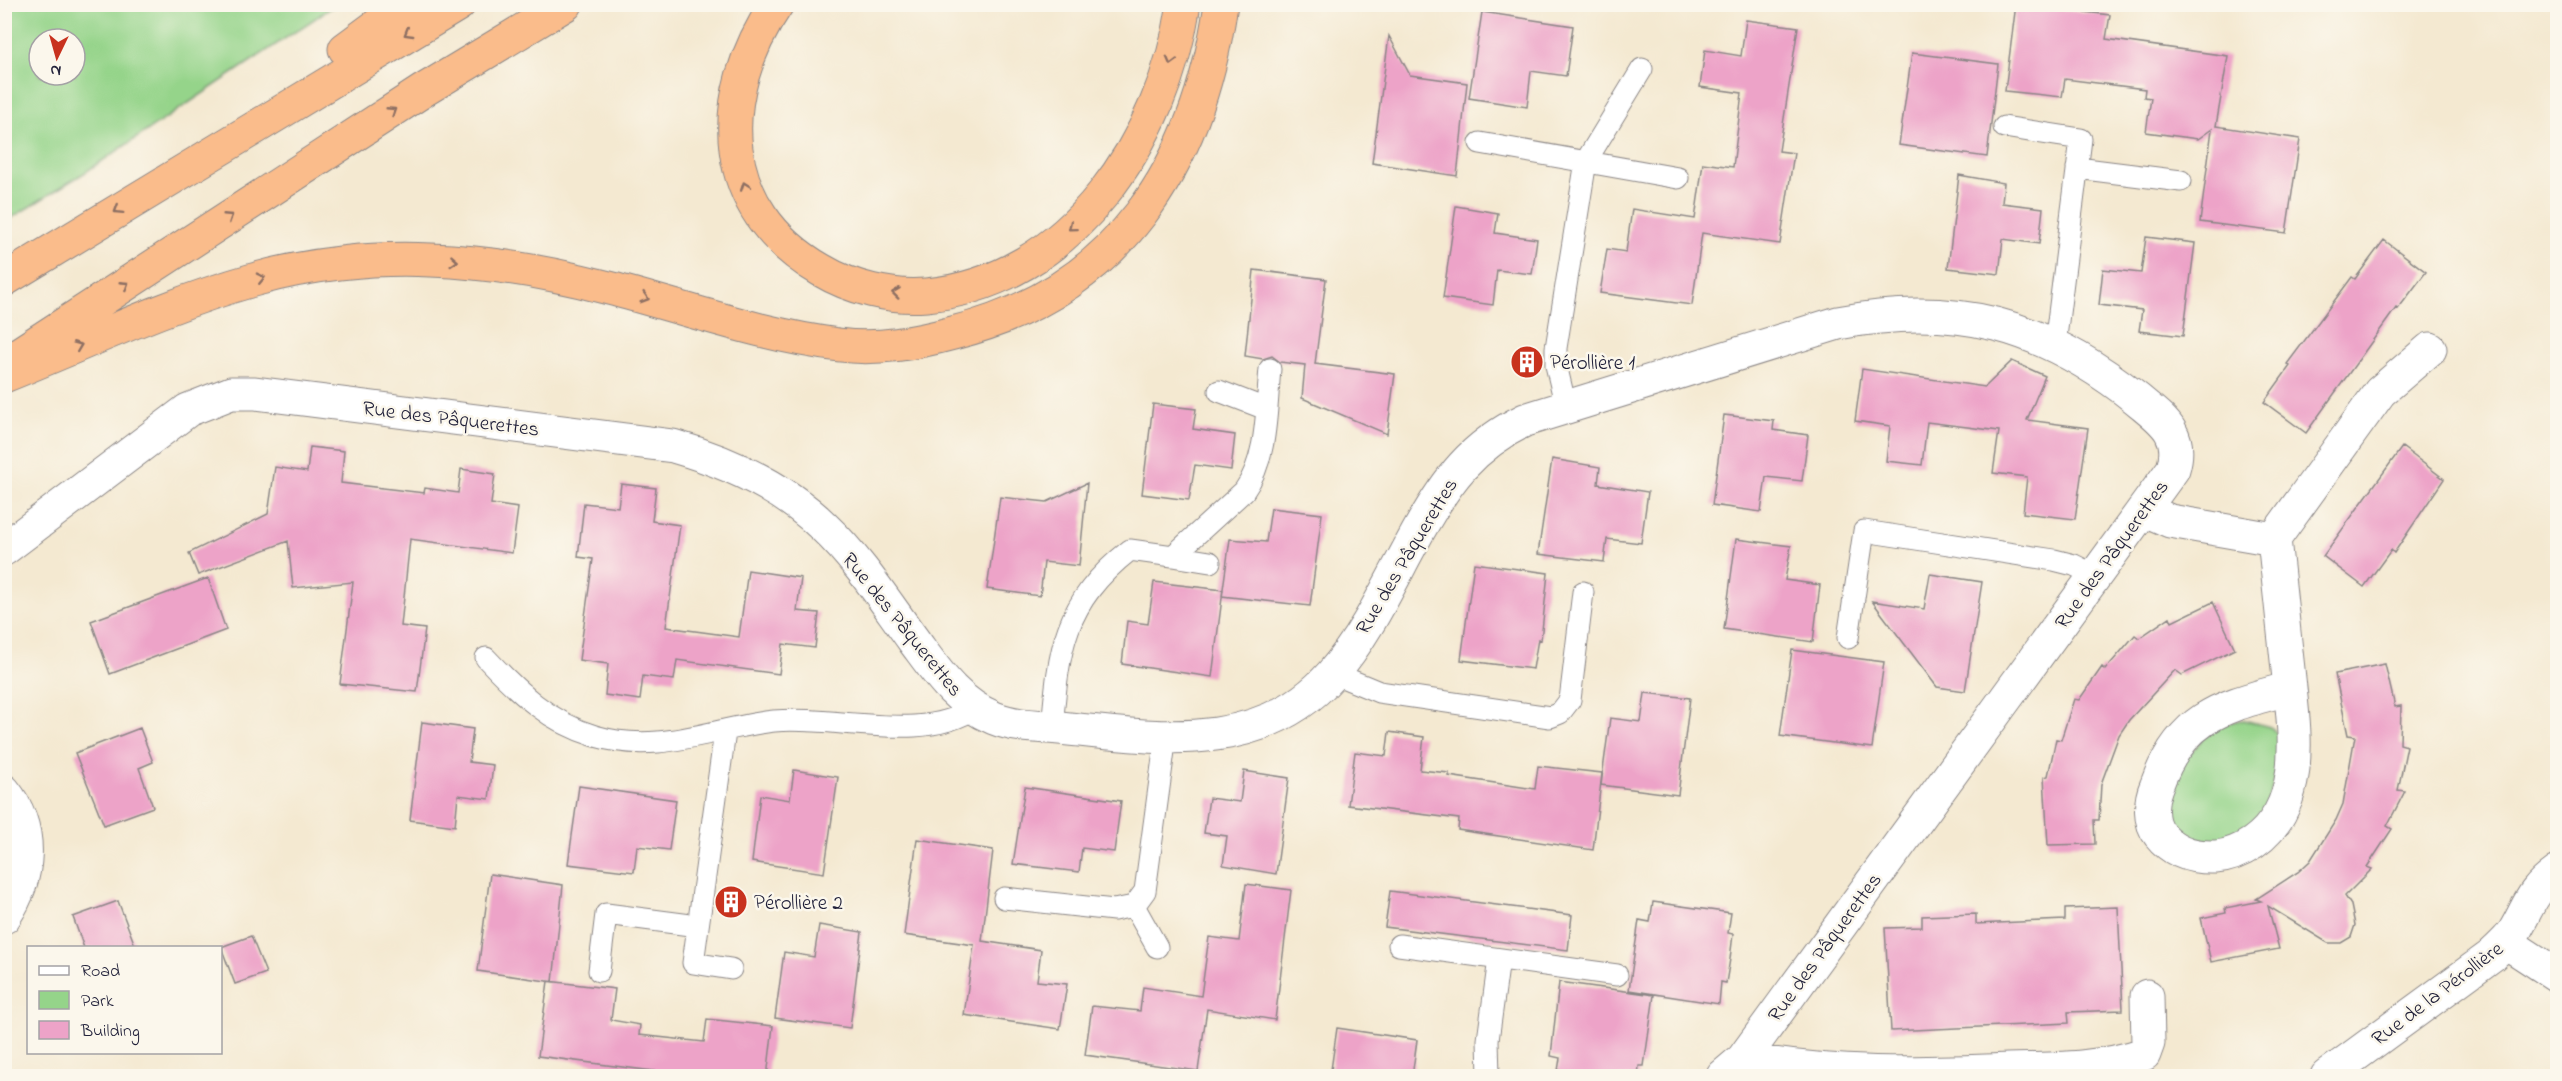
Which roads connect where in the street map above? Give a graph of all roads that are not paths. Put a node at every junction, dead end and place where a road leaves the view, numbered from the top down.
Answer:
1 (406, 4) edge
2 (459, 4) edge
3 (566, 4) edge
4 (777, 4) edge
5 (1184, 4) edge
6 (1221, 4) edge
7 (1642, 69) dead end
8 (2004, 127) dead end
9 (1480, 143) dead end
10 (1586, 162) junction
11 (2077, 168) junction
12 (1678, 178) dead end
13 (168, 179) junction
14 (2181, 181) dead end
15 (4, 280) edge
16 (2055, 345) junction
17 (2430, 349) dead end
18 (4, 362) edge
19 (1270, 369) dead end
20 (4, 376) edge
21 (1219, 391) dead end
22 (1566, 407) junction
23 (1266, 409) junction
24 (2145, 510) junction
25 (2274, 539) junction
26 (4, 549) edge
27 (1173, 556) junction
28 (1210, 562) dead end
29 (2096, 576) junction
30 (1583, 592) dead end
31 (1848, 638) dead end
32 (486, 657) dead end
33 (1333, 673) junction
34 (2290, 688) junction
35 (975, 708) junction
36 (1052, 728) junction
37 (725, 732) junction
38 (1166, 736) junction
39 (4, 791) edge
40 (2558, 872) edge
41 (1004, 898) dead end
42 (1134, 906) junction
43 (4, 916) edge
44 (698, 926) junction
45 (2506, 942) junction
46 (1400, 945) dead end
47 (1157, 946) dead end
48 (1499, 958) junction
49 (731, 969) dead end
50 (599, 971) dead end
51 (1617, 975) dead end
52 (2558, 976) edge
53 (2146, 996) dead end
54 (1739, 1071) edge
55 (1489, 1077) edge
56 (2327, 1077) edge

1 - 13 highway
2 -> 13 highway
18 -> 3 highway
5 -> 4 highway
20 -> 6 highway
7 - 10 lane
8 - 11 lane
9 - 10 lane
10 - 12 lane
10 - 22 lane
11 - 14 lane
11 - 16 lane
13 -> 15 highway
16 - 22 street, Rue des Pâquerettes
16 - 24 street, Rue des Pâquerettes
17 - 25 street
19 - 23 lane
21 - 23 lane
22 - 33 street, Rue des Pâquerettes
23 - 27 lane
24 - 25 street
24 - 29 street, Rue des Pâquerettes
25 - 34 street
26 - 35 street, Rue des Pâquerettes
27 - 28 lane
27 - 36 lane
29 - 31 lane
29 - 54 street, Rue des Pâquerettes
30 - 33 lane
32 - 37 lane
33 - 38 street, Rue des Pâquerettes
34 - 34 street
35 - 36 street, Rue des Pâquerettes
35 - 37 lane
36 - 38 street, Rue des Pâquerettes
37 - 44 lane
38 - 42 lane
39 - 43 street
40 - 45 street, Rue de la Pérollière
41 - 42 lane
42 - 47 lane
44 - 49 lane
44 - 50 lane
45 - 52 street
45 - 56 street, Rue de la Pérollière
46 - 48 lane
48 - 51 lane
48 - 55 lane
53 - 54 street

